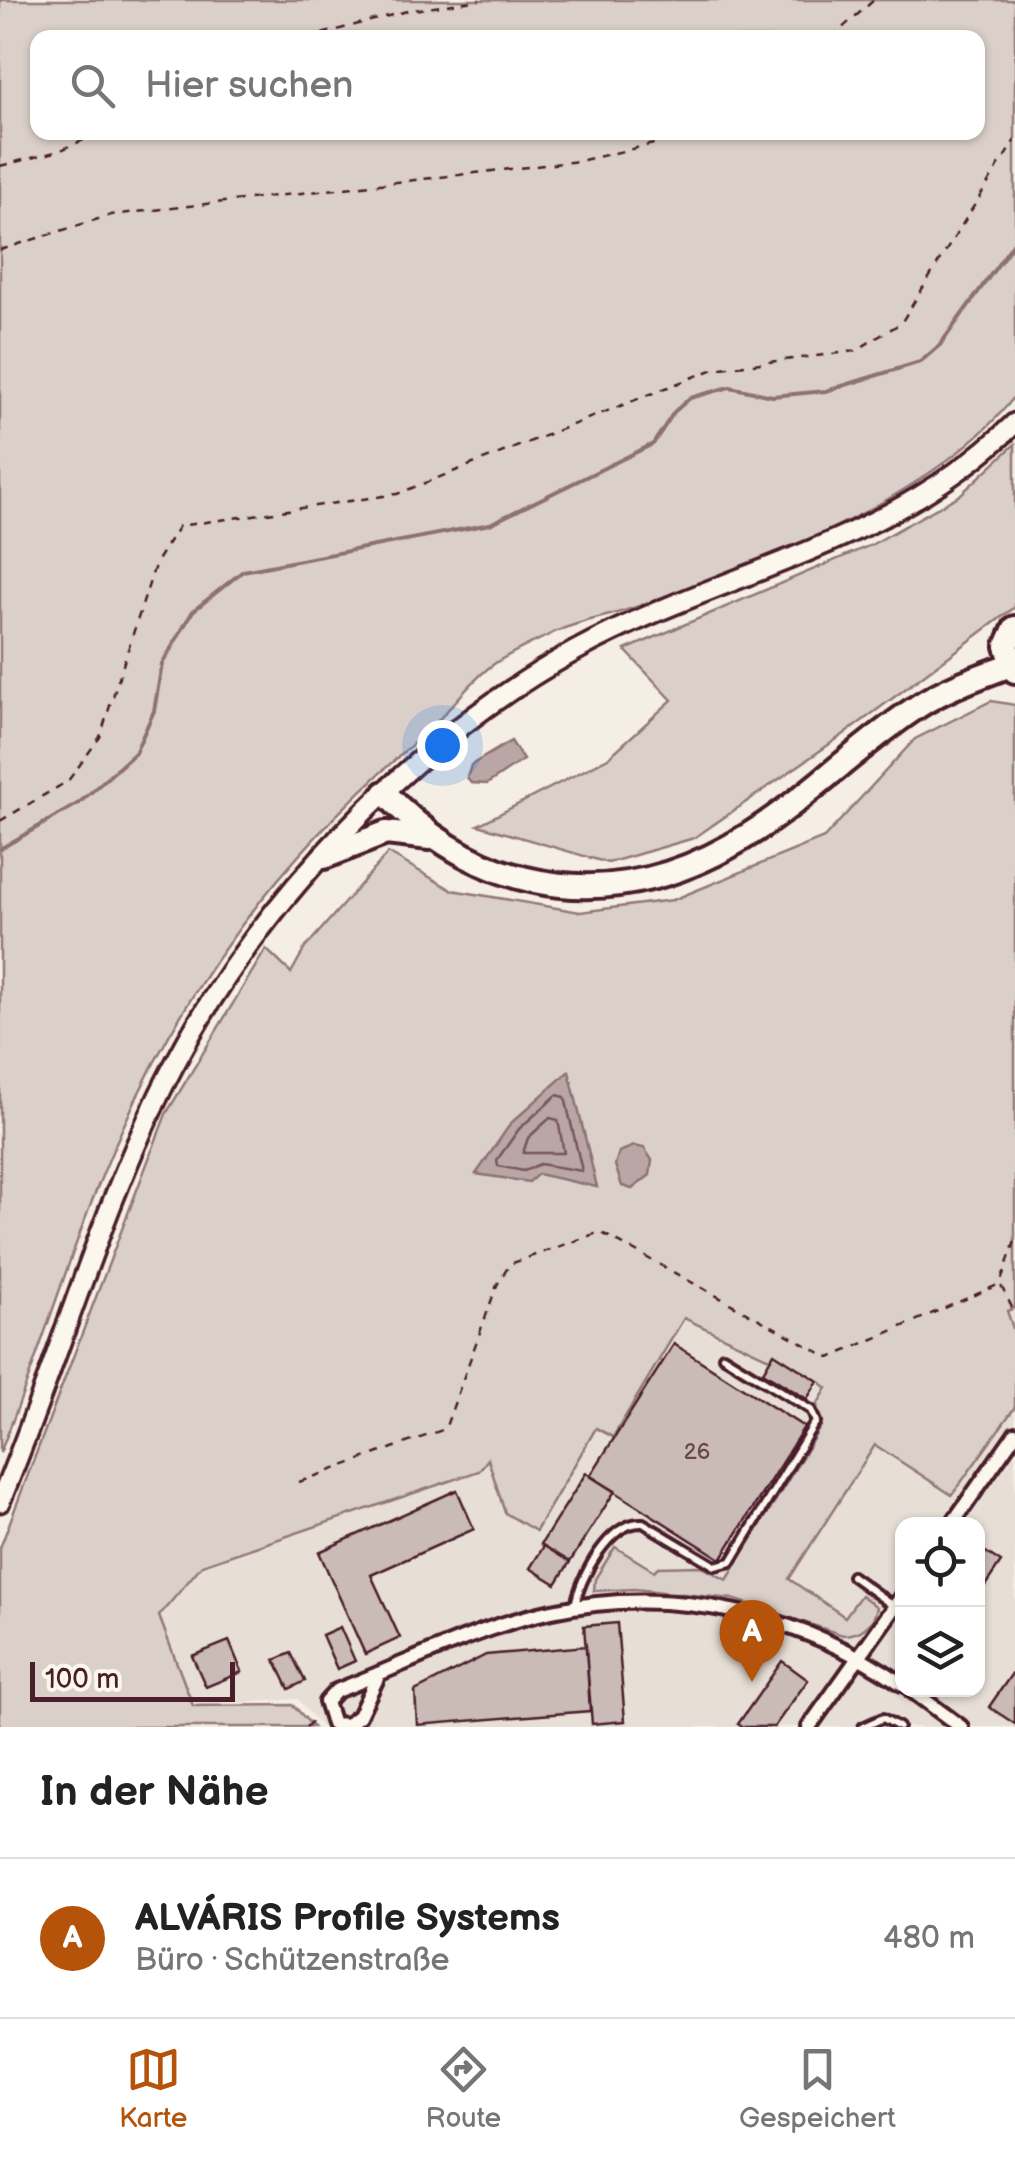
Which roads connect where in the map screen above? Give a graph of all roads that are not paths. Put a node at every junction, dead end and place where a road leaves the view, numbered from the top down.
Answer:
1 (1015, 423) edge
2 (1015, 628) edge
3 (1012, 668) edge
4 (385, 793) junction
5 (434, 838) junction
6 (324, 857) junction
7 (723, 1356) dead end
8 (1015, 1434) edge
9 (0, 1502) edge
10 (957, 1517) edge
11 (852, 1576) dead end
12 (895, 1600) edge
13 (575, 1607) junction
14 (895, 1607) edge
15 (861, 1656) junction
16 (380, 1674) junction
17 (895, 1679) edge
18 (921, 1697) edge
19 (809, 1727) edge
20 (863, 1727) edge
21 (900, 1727) edge
22 (962, 1727) edge

1 - 4 main road
2 - 3 highway
3 - 5 highway
4 - 5 highway
4 - 6 main road
5 - 6 highway
6 - 9 main road
7 - 13 lane
8 - 10 street
11 - 12 lane
13 - 15 street
13 - 16 street
14 - 15 street
15 - 17 street
15 - 19 street
16 - 16 street
18 - 22 street
20 - 21 lane

